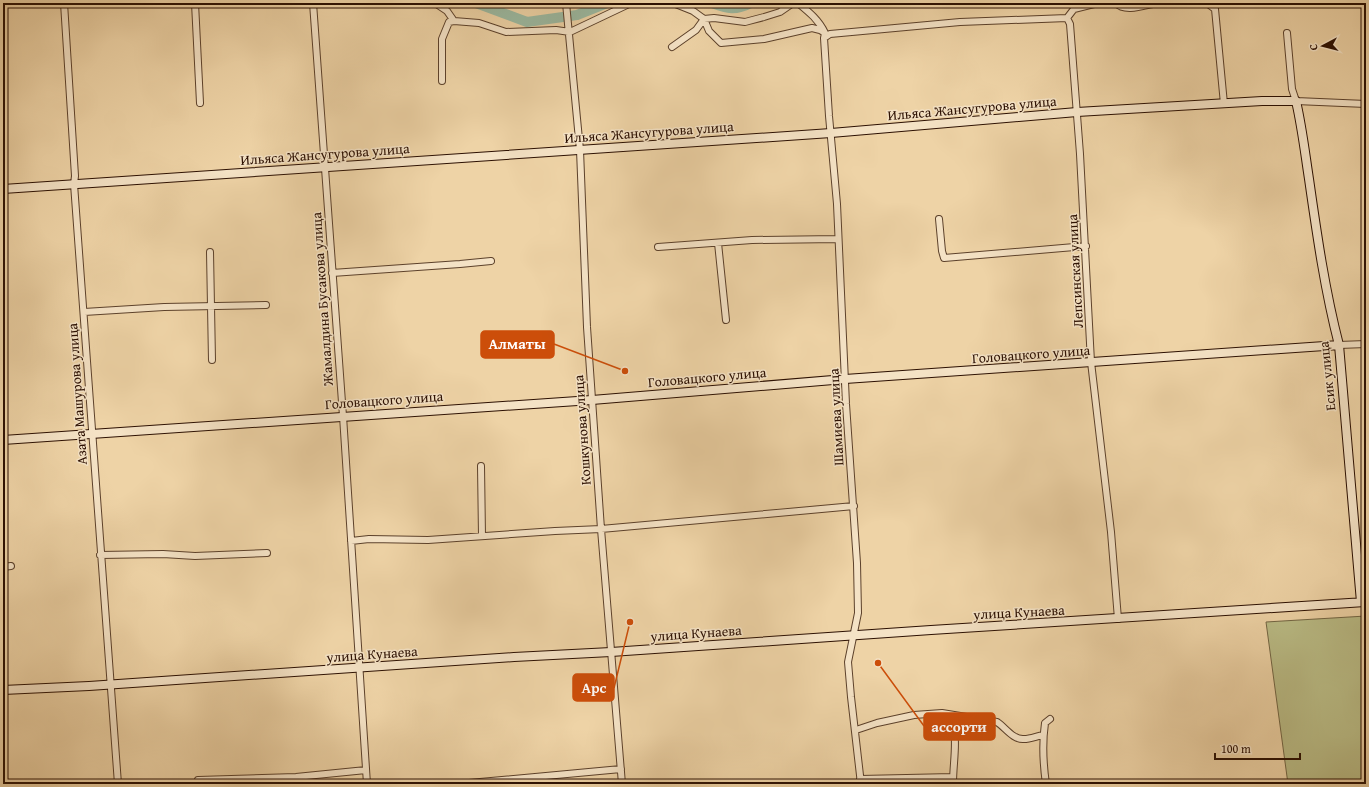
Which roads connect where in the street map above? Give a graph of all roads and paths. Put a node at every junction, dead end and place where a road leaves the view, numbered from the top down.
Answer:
1 (64, 3) edge
2 (194, 3) edge
3 (313, 3) edge
4 (435, 3) edge
5 (637, 3) edge
6 (673, 3) edge
7 (793, 3) edge
8 (798, 3) edge
9 (1098, 3) edge
10 (1116, 3) edge
11 (1157, 3) edge
12 (1208, 3) edge
13 (567, 6) edge
14 (1067, 18) junction
15 (704, 19) junction
16 (454, 21) junction
17 (570, 32) junction
18 (1287, 33) dead end
19 (824, 36) junction
20 (672, 47) dead end
21 (442, 81) dead end
22 (1296, 101) junction
23 (200, 103) dead end
24 (1224, 104) junction
25 (1366, 104) edge
26 (1077, 112) junction
27 (831, 133) junction
28 (580, 150) junction
29 (324, 167) junction
30 (74, 184) junction
31 (3, 189) edge
32 (939, 219) dead end
33 (838, 239) junction
34 (718, 243) junction
35 (1086, 246) junction
36 (658, 247) dead end
37 (210, 252) dead end
38 (491, 261) dead end
39 (332, 273) junction
40 (266, 304) dead end
41 (210, 306) junction
42 (84, 312) junction
43 (726, 320) dead end
44 (1366, 344) edge
45 (1338, 345) junction
46 (212, 360) dead end
47 (1091, 362) junction
48 (845, 379) junction
49 (592, 400) junction
50 (343, 416) junction
51 (92, 434) junction
52 (3, 440) edge
53 (481, 466) dead end
54 (854, 506) junction
55 (601, 529) junction
56 (482, 536) junction
57 (351, 541) junction
58 (267, 553) dead end
59 (100, 555) junction
60 (11, 566) dead end
61 (3, 567) edge
62 (1363, 602) edge
63 (1118, 618) junction
64 (854, 636) junction
65 (611, 652) junction
66 (360, 668) junction
67 (110, 684) junction
68 (3, 690) edge
69 (950, 715) junction
70 (1050, 719) dead end
71 (856, 730) junction
72 (1043, 736) junction
73 (621, 769) junction
74 (366, 770) junction
75 (198, 780) dead end
76 (861, 781) edge
77 (953, 781) edge
78 (118, 784) edge
79 (367, 784) edge
80 (458, 784) edge
81 (622, 784) edge
82 (1046, 784) edge

1 - 30 street, Азата Машурова улица
2 - 23 street
3 - 29 street, Жамалдина Бусакова улица
4 - 16 street
5 - 17 street
6 - 15 street
7 - 15 street
8 - 19 street
9 - 14 street
10 - 11 street
12 - 24 street
13 - 17 street, Кошкунова улица
14 - 19 street
14 - 26 street, Лепсинская улица
15 - 19 street
15 - 20 street
16 - 17 street
16 - 21 street
17 - 28 street, Кошкунова улица
18 - 22 street
19 - 27 street, Шамиева улица
22 - 24 street, Ильяса Жансугурова улица
22 - 25 street
22 - 45 street, Есик улица
24 - 26 street, Ильяса Жансугурова улица
26 - 27 street, Ильяса Жансугурова улица
26 - 35 street, Лепсинская улица
27 - 28 street, Ильяса Жансугурова улица
27 - 33 street, Шамиева улица
28 - 29 street, Ильяса Жансугурова улица
28 - 49 street, Кошкунова улица
29 - 30 street, Ильяса Жансугурова улица
29 - 39 street, Жамалдина Бусакова улица
30 - 31 street, Ильяса Жансугурова улица
30 - 42 street, Азата Машурова улица
32 - 35 street
33 - 34 street
33 - 48 street, Шамиева улица
34 - 36 street
34 - 43 street
35 - 47 street, Лепсинская улица
37 - 41 street
38 - 39 street
39 - 50 street, Жамалдина Бусакова улица
40 - 41 street
41 - 42 street
41 - 46 street
42 - 51 street, Азата Машурова улица
44 - 45 street, Головацкого улица
45 - 47 street, Головацкого улица
45 - 62 street, Есик улица
47 - 48 street, Головацкого улица
47 - 63 street, Лепсинская улица
48 - 49 street, Головацкого улица
48 - 54 street, Шамиева улица
49 - 50 street, Головацкого улица
49 - 55 street, Кошкунова улица
50 - 51 street, Головацкого улица
50 - 57 street, Жамалдина Бусакова улица
51 - 52 street, Головацкого улица
51 - 59 street, Азата Машурова улица
53 - 56 street
54 - 55 street
54 - 64 street, Шамиева улица
55 - 56 street
55 - 65 street, Кошкунова улица
56 - 57 street
57 - 66 street, Жамалдина Бусакова улица
58 - 59 street
59 - 67 street, Азата Машурова улица
60 - 61 street
62 - 63 street, улица Кунаева
63 - 64 street, улица Кунаева
64 - 65 street, улица Кунаева
64 - 71 street, Шамиева улица
65 - 66 street, улица Кунаева
65 - 73 street, Кошкунова улица
66 - 67 street, улица Кунаева
66 - 74 street, Жамалдина Бусакова улица
67 - 68 street, улица Кунаева
67 - 78 street, Азата Машурова улица
69 - 71 street
69 - 72 street
69 - 77 street
70 - 72 street
71 - 76 street, Шамиева улица
72 - 82 street
73 - 80 street
73 - 81 street, Кошкунова улица
74 - 75 street
74 - 79 street, Жамалдина Бусакова улица
76 - 77 street

